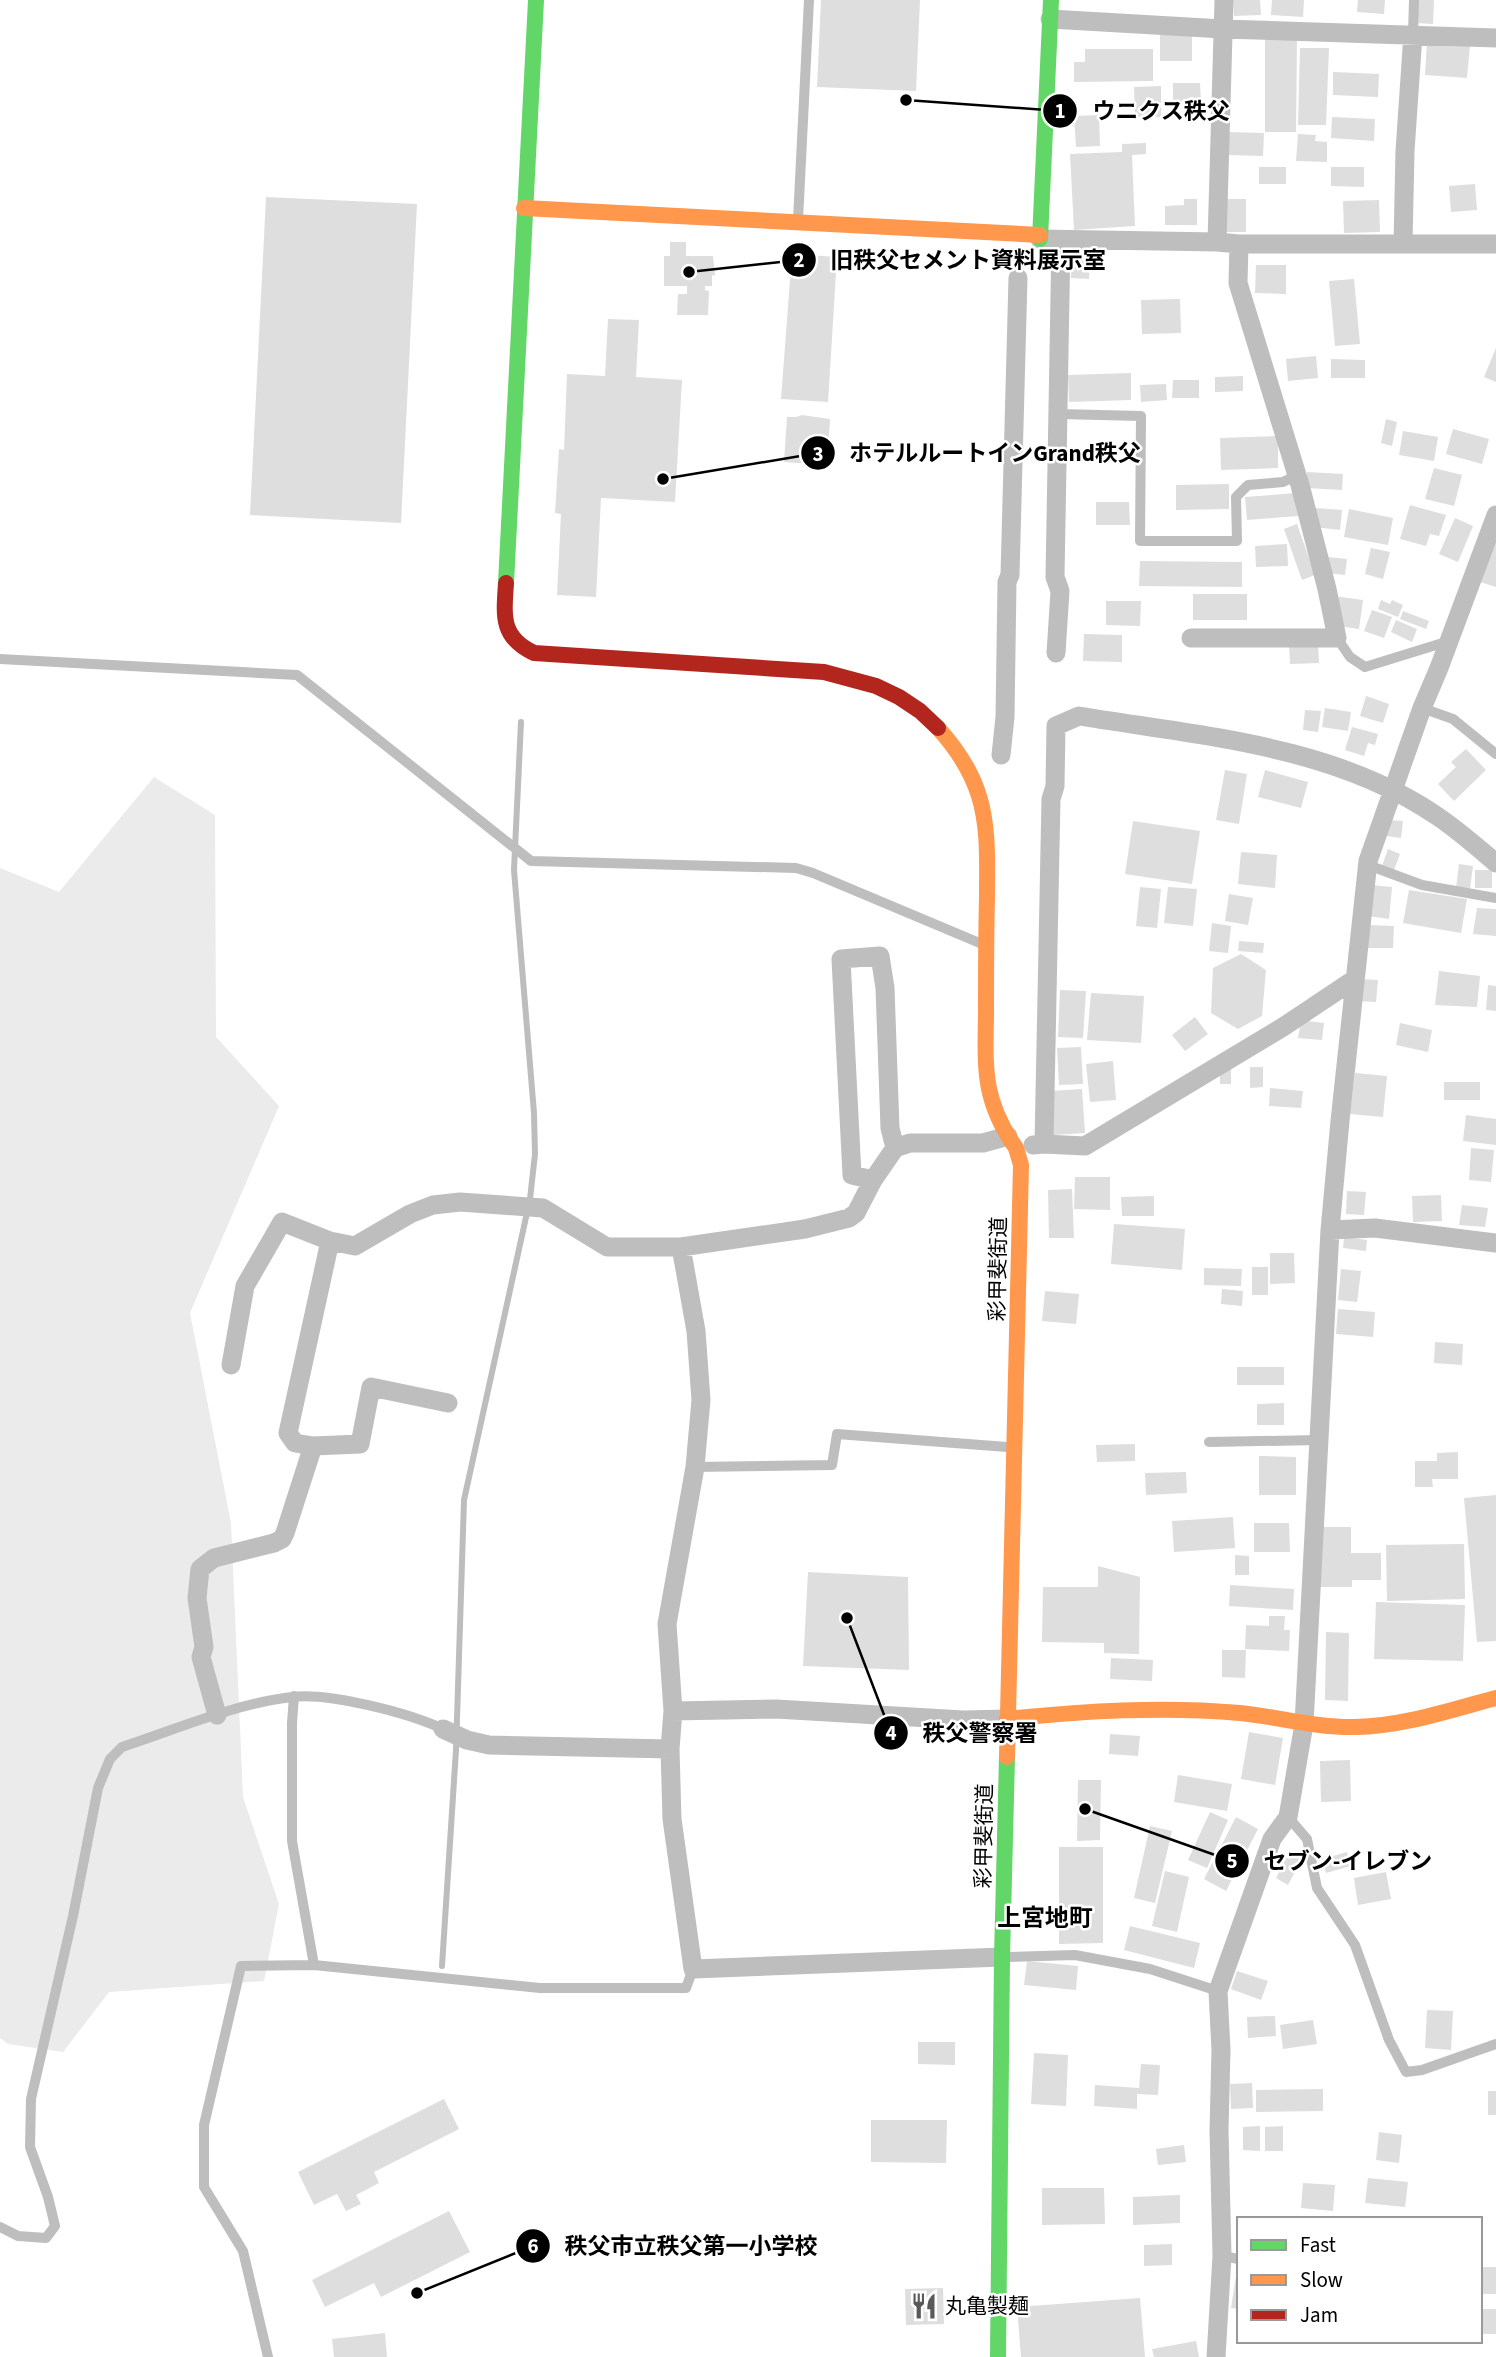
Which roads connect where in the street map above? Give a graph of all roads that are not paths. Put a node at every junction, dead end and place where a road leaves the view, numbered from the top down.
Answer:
1 (536, 0) edge
2 (809, 0) edge
3 (1224, 0) edge
4 (1414, 0) edge
5 (1051, 9) edge
6 (1223, 29) junction
7 (1413, 34) junction
8 (1496, 38) edge
9 (524, 208) junction
10 (797, 222) junction
11 (1040, 237) junction
12 (1061, 240) junction
13 (1217, 242) junction
14 (1239, 244) junction
15 (1403, 244) junction
16 (1496, 244) edge
17 (1018, 278) dead end
18 (1059, 414) junction
19 (1297, 475) junction
20 (1496, 515) edge
21 (1191, 638) dead end
22 (1337, 638) junction
23 (1449, 641) junction
24 (1056, 653) dead end
25 (0, 659) edge
26 (1422, 708) junction
27 (1496, 754) edge
28 (1002, 755) dead end
29 (1394, 791) junction
30 (1496, 863) edge
31 (1368, 865) junction
32 (1496, 898) edge
33 (987, 946) junction
34 (1355, 979) junction
35 (1012, 1142) junction
36 (1044, 1143) junction
37 (895, 1148) junction
38 (873, 1180) junction
39 (1331, 1230) junction
40 (330, 1241) junction
41 (1496, 1243) edge
42 (681, 1247) junction
43 (231, 1365) dead end
44 (448, 1403) dead end
45 (1319, 1440) junction
46 (1209, 1441) dead end
47 (313, 1446) junction
48 (1014, 1447) junction
49 (695, 1467) junction
50 (294, 1696) junction
51 (1496, 1698) edge
52 (673, 1711) junction
53 (217, 1715) junction
54 (1007, 1719) junction
55 (1304, 1724) junction
56 (443, 1729) joint
57 (670, 1749) junction
58 (1288, 1816) junction
59 (1002, 1957) junction
60 (314, 1965) junction
61 (693, 1969) junction
62 (1218, 1992) junction
63 (1496, 2044) edge
64 (0, 2227) edge
65 (1230, 2258) edge
66 (268, 2357) edge
67 (998, 2357) edge
68 (1216, 2357) edge

1 - 9 main road, 彩甲斐街道
2 - 10 lane
3 - 6 street
4 - 7 lane
5 - 6 street
5 - 11 main road
6 - 7 street
6 - 13 street
7 - 8 street
7 - 15 street
9 - 10 main road
9 - 33 main road, 彩甲斐街道
10 - 11 main road
11 - 12 street
12 - 13 street
12 - 18 street
13 - 14 street
14 - 15 street
14 - 19 street
15 - 16 street
17 - 28 street
18 - 19 lane
18 - 24 street
19 - 22 street
20 - 23 street
21 - 22 street
22 - 23 lane
23 - 26 street
25 - 33 lane
26 - 27 lane
26 - 29 street
29 - 30 street
29 - 31 street
29 - 36 street
31 - 32 lane
31 - 34 street
33 - 35 main road, 彩甲斐街道
34 - 36 street
34 - 39 street
35 - 36 street
35 - 37 street
35 - 48 main road, 彩甲斐街道
37 - 38 street
37 - 38 street
38 - 42 street
39 - 41 street
39 - 45 street
40 - 42 street
40 - 43 street
40 - 47 street
42 - 49 street
44 - 47 street
45 - 46 lane
45 - 55 street
47 - 53 street
48 - 49 lane
48 - 54 main road, 彩甲斐街道
49 - 52 street
50 - 53 lane
50 - 56 lane
50 - 60 lane
51 - 55 main road
52 - 54 street
52 - 57 street
53 - 64 lane
54 - 55 main road
54 - 59 main road, 彩甲斐街道
55 - 58 street
56 - 57 street
57 - 61 street
58 - 62 street
58 - 63 lane
59 - 61 street
59 - 62 lane
59 - 67 main road, 彩甲斐街道
60 - 61 lane
60 - 66 lane
62 - 65 street
65 - 68 street

